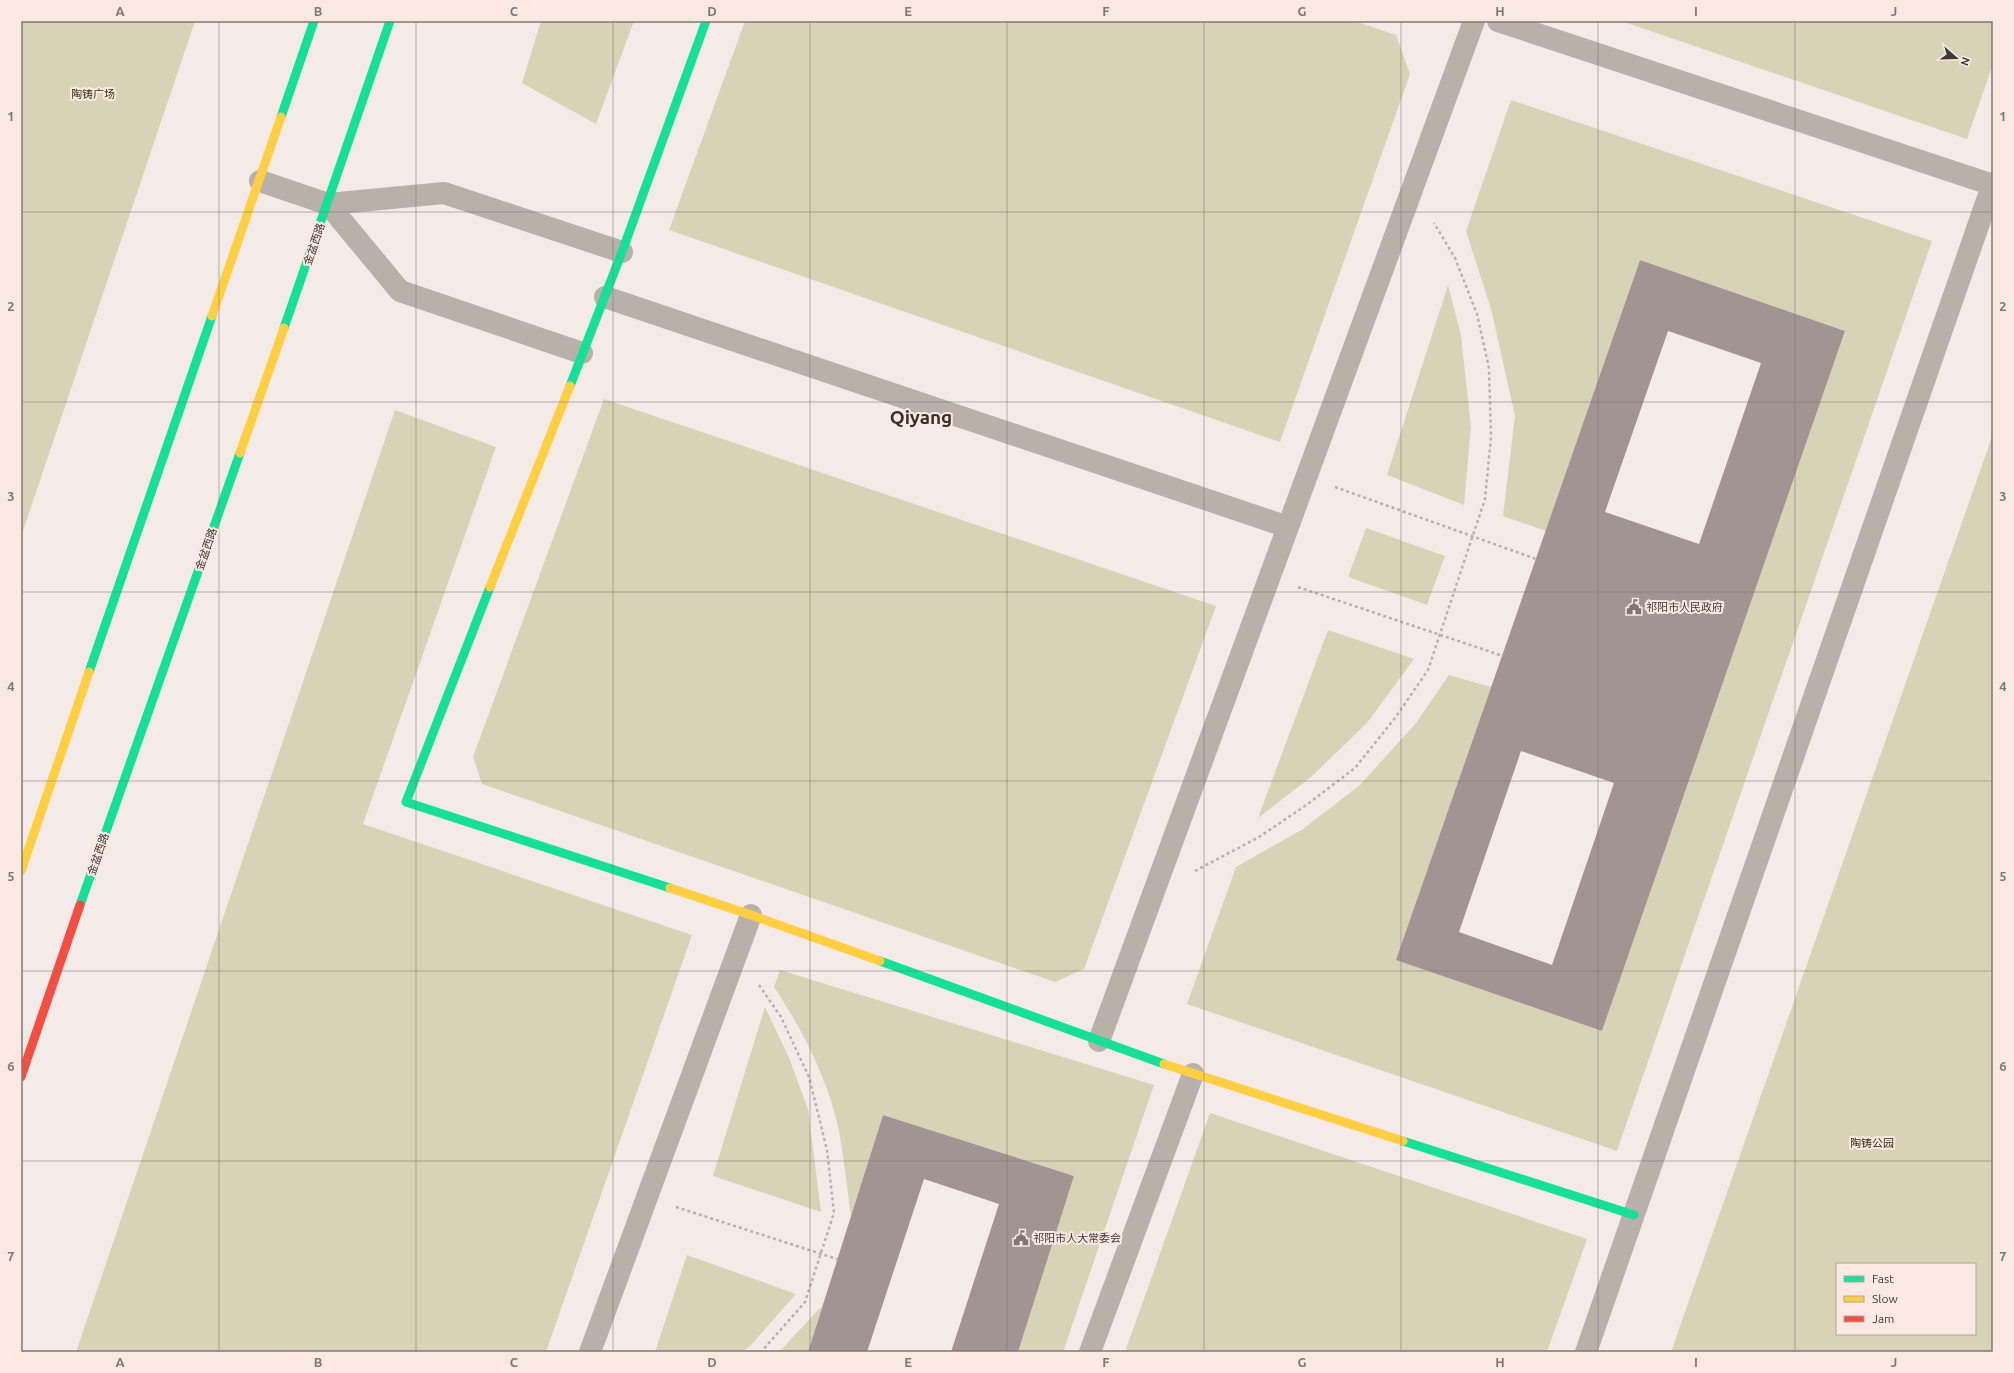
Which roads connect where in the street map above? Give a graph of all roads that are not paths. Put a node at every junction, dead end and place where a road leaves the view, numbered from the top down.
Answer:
1 (314, 21) edge
2 (390, 21) edge
3 (706, 21) edge
4 (1474, 21) edge
5 (1498, 21) edge
6 (1544, 28) edge
7 (260, 181) junction
8 (1993, 184) edge
9 (328, 204) junction
10 (622, 252) junction
11 (605, 297) junction
12 (582, 353) junction
13 (1288, 527) junction
14 (21, 871) edge
15 (751, 915) junction
16 (1100, 1041) junction
17 (1193, 1074) junction
18 (21, 1077) edge
19 (1634, 1215) junction
20 (590, 1352) edge
21 (1090, 1352) edge
22 (1586, 1352) edge

1 - 7 street
2 - 9 street, 金盆西路
3 - 10 street
4 - 13 street
5 - 6 street
6 - 8 street
7 - 9 street
7 - 14 street
8 - 19 street
9 - 10 street
9 - 12 street
9 - 18 street, 金盆西路
10 - 11 street
11 - 12 street
11 - 13 street
12 - 15 street
13 - 16 street
15 - 16 street
15 - 20 street
16 - 17 street
17 - 19 street
17 - 21 street
19 - 22 street

